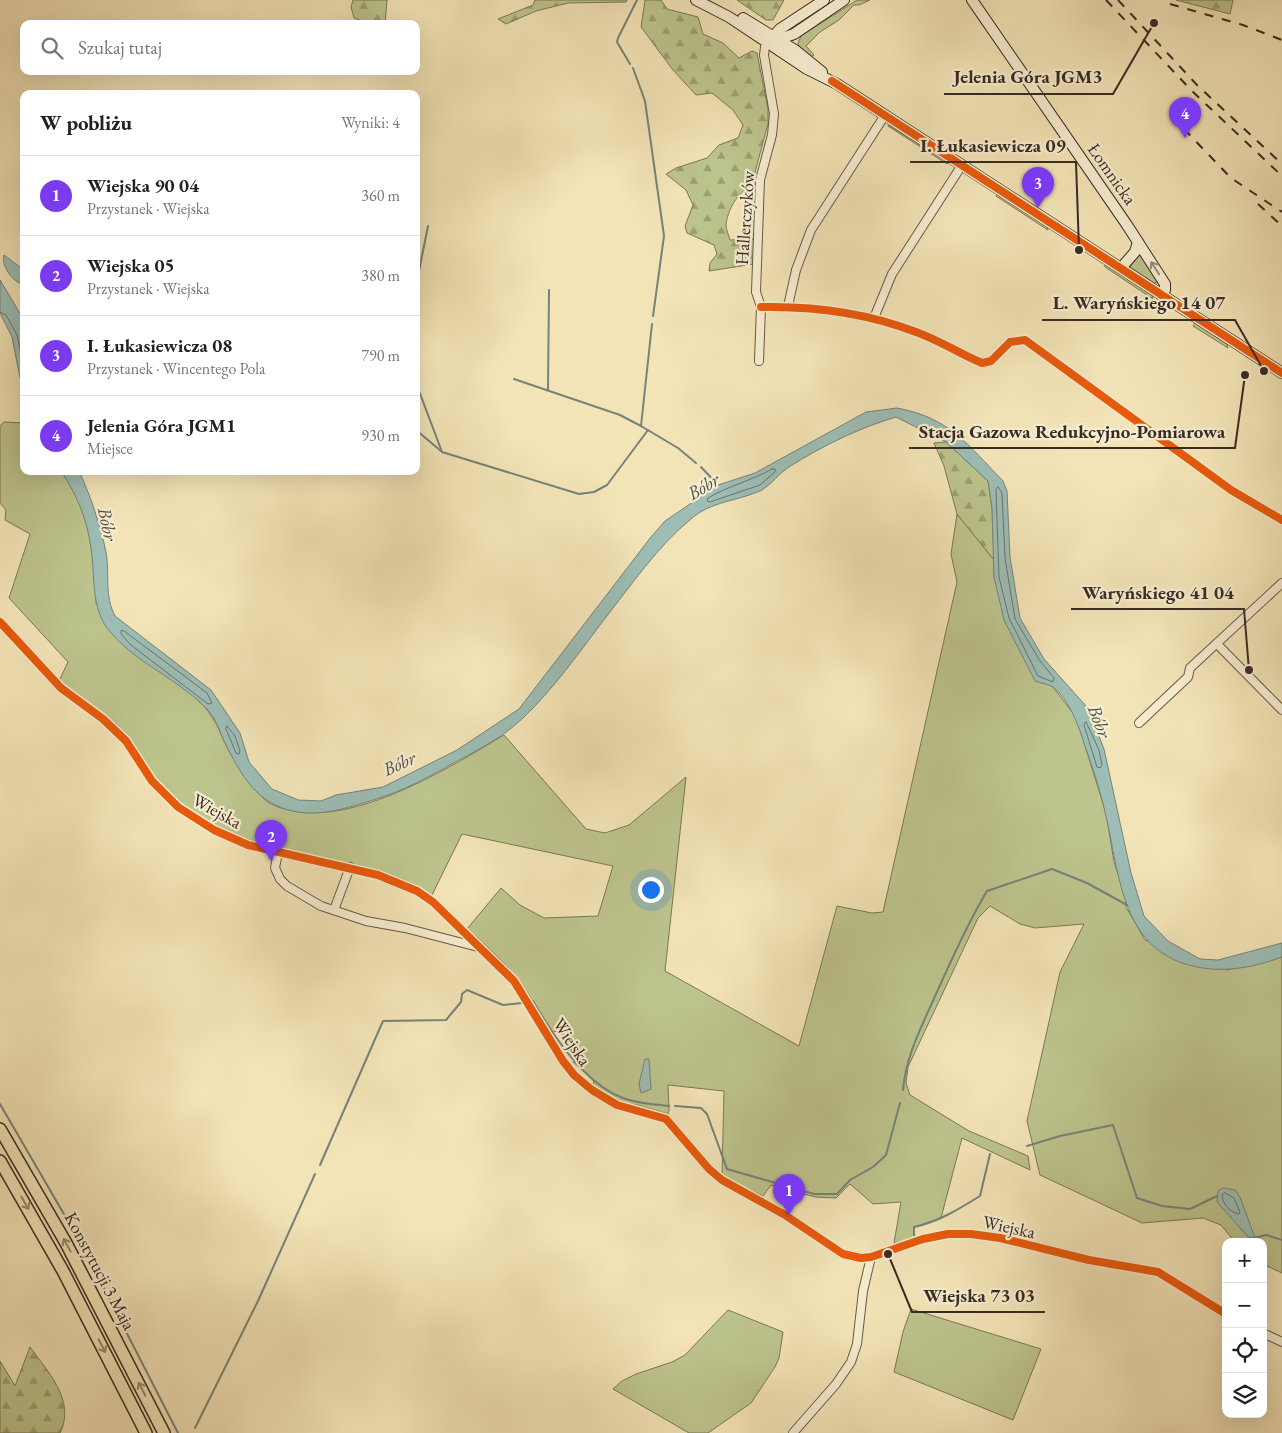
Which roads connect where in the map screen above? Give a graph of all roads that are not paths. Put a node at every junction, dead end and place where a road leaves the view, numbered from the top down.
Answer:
1 (696, 0) edge
2 (710, 0) edge
3 (824, 0) edge
4 (844, 0) edge
5 (972, 0) edge
6 (794, 34) junction
7 (771, 41) junction
8 (795, 50) junction
9 (832, 81) junction
10 (885, 115) junction
11 (962, 165) junction
12 (1138, 242) junction
13 (1121, 268) junction
14 (1162, 295) junction
15 (788, 306) junction
16 (761, 307) junction
17 (874, 318) junction
18 (758, 361) dead end
19 (1282, 373) edge
20 (1282, 520) edge
21 (1282, 583) edge
22 (0, 622) edge
23 (1217, 644) junction
24 (1282, 710) edge
25 (1140, 723) dead end
26 (278, 852) junction
27 (350, 867) junction
28 (334, 910) junction
29 (478, 947) junction
30 (0, 1129) edge
31 (0, 1161) edge
32 (871, 1257) junction
33 (1222, 1312) edge
34 (1267, 1335) edge
35 (1282, 1342) edge
36 (146, 1433) edge
37 (164, 1433) edge
38 (794, 1433) edge

1 - 7 street
2 - 7 street
3 - 7 street
4 - 6 street
5 - 12 street, Łomnicka
6 - 7 street
6 - 8 street
7 - 8 street
7 - 9 street
7 - 16 street, Hallerczyków
8 - 9 street
9 - 10 street
10 - 11 street
10 - 15 street
11 - 13 street
11 - 17 street
12 - 13 street
14 -> 12 street, Łomnicka
13 - 14 street
14 - 19 street
15 - 16 street
15 - 17 street
16 - 18 street, Hallerczyków
17 - 20 street
21 - 23 street
22 - 26 street, Wiejska
23 - 24 street
23 - 25 street
26 - 27 street, Wiejska
26 - 28 street, Wiejska
27 - 28 street
27 - 29 street, Wiejska
28 - 29 street, Wiejska
29 - 32 street, Wiejska
37 -> 30 main road, Konstytucji 3 Maja
31 -> 36 main road
32 - 33 street, Wiejska
32 - 38 street
34 - 35 street

